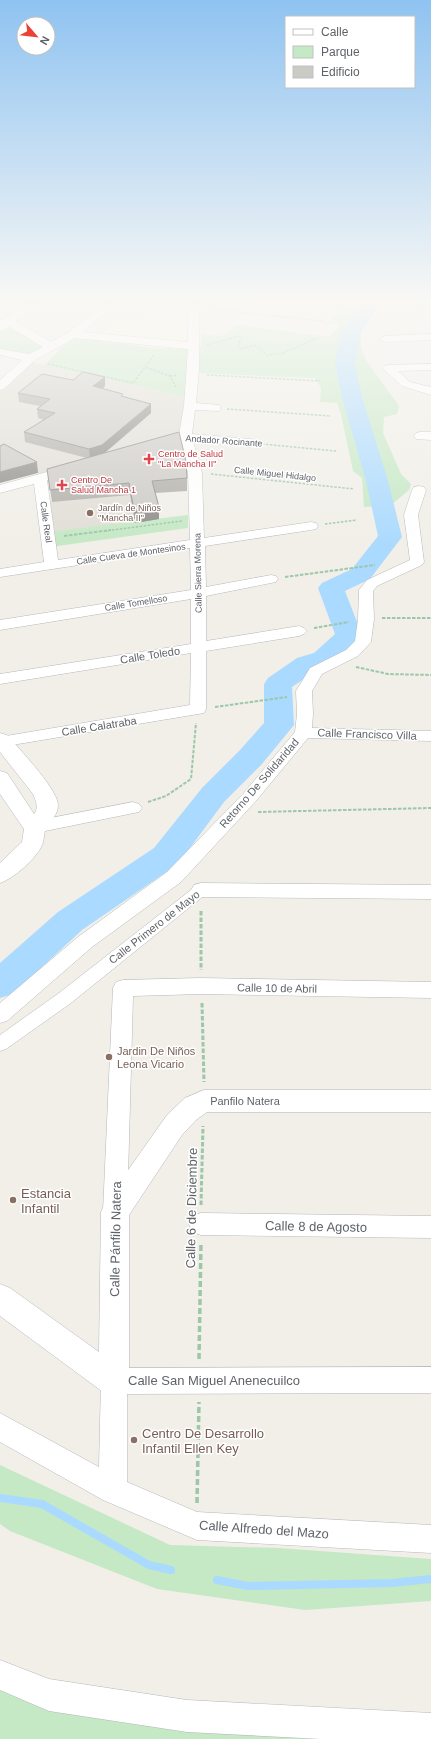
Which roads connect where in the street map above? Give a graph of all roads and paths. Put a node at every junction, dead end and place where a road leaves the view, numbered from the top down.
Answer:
1 (175, 385) edge
2 (192, 385) edge
3 (410, 385) edge
4 (431, 391) edge
5 (190, 403) junction
6 (215, 408) joint
7 (331, 416) dead end
8 (185, 437) junction
9 (162, 443) edge
10 (250, 443) joint
11 (336, 451) dead end
12 (86, 465) edge
13 (195, 472) junction
14 (40, 478) junction
15 (0, 489) edge
16 (354, 489) dead end
17 (419, 490) dead end
18 (196, 520) junction
19 (357, 520) dead end
20 (311, 526) joint
21 (49, 538) junction
22 (197, 544) junction
23 (52, 565) junction
24 (375, 565) dead end
25 (0, 573) edge
26 (271, 579) joint
27 (198, 593) junction
28 (431, 618) edge
29 (358, 620) junction
30 (0, 625) edge
31 (299, 631) joint
32 (199, 647) junction
33 (337, 661) junction
34 (431, 675) edge
35 (0, 678) edge
36 (286, 698) dead end
37 (198, 709) junction
38 (303, 733) junction
39 (431, 736) edge
40 (1, 741) edge
41 (0, 778) edge
42 (133, 808) joint
43 (431, 808) edge
44 (234, 813) junction
45 (35, 827) junction
46 (0, 875) edge
47 (201, 890) junction
48 (431, 892) edge
49 (202, 986) junction
50 (123, 988) joint
51 (431, 990) edge
52 (0, 1015) edge
53 (0, 1044) edge
54 (204, 1101) junction
55 (431, 1101) edge
56 (115, 1212) junction
57 (201, 1224) junction
58 (431, 1227) edge
59 (0, 1298) edge
60 (199, 1380) junction
61 (431, 1380) edge
62 (114, 1381) junction
63 (0, 1427) edge
64 (113, 1490) junction
65 (197, 1526) junction
66 (431, 1539) edge
67 (0, 1675) edge
68 (431, 1729) edge

1 - 5 path
2 - 5 street, Calle Sierra Morena
3 - 4 street
5 - 6 street
5 - 8 street, Calle Sierra Morena
6 - 7 path
8 - 9 street, Andador Rocinante
8 - 10 street, Andador Rocinante
8 - 13 street, Calle Sierra Morena
10 - 11 path, Andador Rocinante
12 - 14 street
13 - 16 path, Calle Miguel Hidalgo
13 - 18 street, Calle Sierra Morena
14 - 15 street
14 - 21 street, Calle Real
17 - 29 street, Retorno De Solidaridad
18 - 21 path
18 - 22 street, Calle Sierra Morena
19 - 20 path
20 - 22 street, Calle Cueva de Montesinos
21 - 23 street, Calle Real
22 - 23 street, Calle Cueva de Montesinos
22 - 27 street, Calle Sierra Morena
23 - 25 street, Calle Cueva de Montesinos
24 - 26 path
26 - 27 street, Calle Tomelloso
27 - 30 street, Calle Tomelloso
27 - 32 street, Calle Sierra Morena
28 - 29 path
29 - 31 path
29 - 33 street, Retorno De Solidaridad
31 - 32 street, Calle Toledo
32 - 35 street, Calle Toledo
32 - 37 street, Calle Sierra Morena
33 - 34 path
33 - 38 street, Retorno De Solidaridad
36 - 37 path
37 - 40 street, Calle Calatraba
37 - 42 path
38 - 39 street, Calle Francisco Villa
38 - 44 street, Retorno De Solidaridad
40 - 45 street
41 - 45 street
42 - 45 street
43 - 44 path
44 - 52 street, Retorno De Solidaridad
45 - 46 street
47 - 48 street, Calle Primero de Mayo
47 - 49 path, Calle 6 de Diciembre
47 - 53 street, Calle Primero de Mayo
49 - 50 street, Calle 10 de Abril
49 - 51 street, Calle 10 de Abril
49 - 54 path, Calle 6 de Diciembre
50 - 56 street, Calle Pánfilo Natera
54 - 55 street, Panfilo Natera
54 - 56 street, Panfilo Natera
54 - 57 path, Calle 6 de Diciembre
56 - 62 street, Calle Pánfilo Natera
57 - 58 street, Calle 8 de Agosto
57 - 60 path, Calle 6 de Diciembre
59 - 62 street, Calle San Miguel Anenecuilco
60 - 61 street, Calle San Miguel Anenecuilco
60 - 62 street, Calle San Miguel Anenecuilco
60 - 65 path, Calle 6 de Diciembre
62 - 64 street, Calle Pánfilo Natera
63 - 64 street, Calle Alfredo del Mazo
64 - 65 street, Calle Alfredo del Mazo
65 - 66 street, Calle Alfredo del Mazo
67 - 68 street

